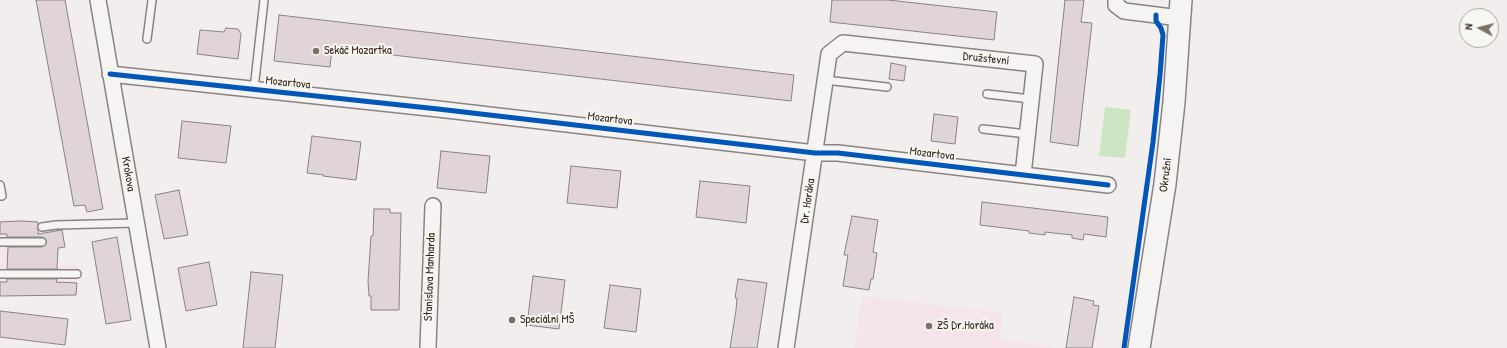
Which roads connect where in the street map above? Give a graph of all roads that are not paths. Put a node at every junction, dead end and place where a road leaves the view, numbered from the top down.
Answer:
1 (98, 0) edge
2 (152, 0) edge
3 (264, 0) edge
4 (1116, 0) edge
5 (1180, 9) edge
6 (147, 39) dead end
7 (829, 54) joint
8 (110, 74) junction
9 (825, 80) junction
10 (887, 87) dead end
11 (254, 89) junction
12 (987, 94) dead end
13 (1031, 99) junction
14 (983, 129) dead end
15 (1027, 134) junction
16 (815, 153) junction
17 (1023, 175) junction
18 (0, 185) edge
19 (1108, 185) dead end
20 (0, 196) edge
21 (433, 206) dead end
22 (136, 222) junction
23 (42, 227) dead end
24 (0, 242) edge
25 (42, 242) dead end
26 (0, 274) edge
27 (77, 274) dead end
28 (158, 348) edge
29 (428, 348) edge
30 (786, 348) edge
31 (1139, 348) edge

1 - 8 street, Krokova
2 - 6 lane
3 - 11 lane
4 - 5 street
5 - 31 street, Okružní
7 - 9 street, Dr. Horáka
7 - 13 street, Družstevní
8 - 11 street, Mozartova
8 - 22 street, Krokova
9 - 10 lane
9 - 16 street, Dr. Horáka
11 - 16 street, Mozartova
12 - 13 lane
13 - 15 street, Družstevní
14 - 15 lane
15 - 17 street, Družstevní
16 - 17 street, Mozartova
16 - 30 street, Dr. Horáka
17 - 19 street, Mozartova
18 - 20 lane
21 - 29 street, Stanislava Manharda
22 - 23 lane
22 - 28 street, Krokova
24 - 25 lane
26 - 27 lane

